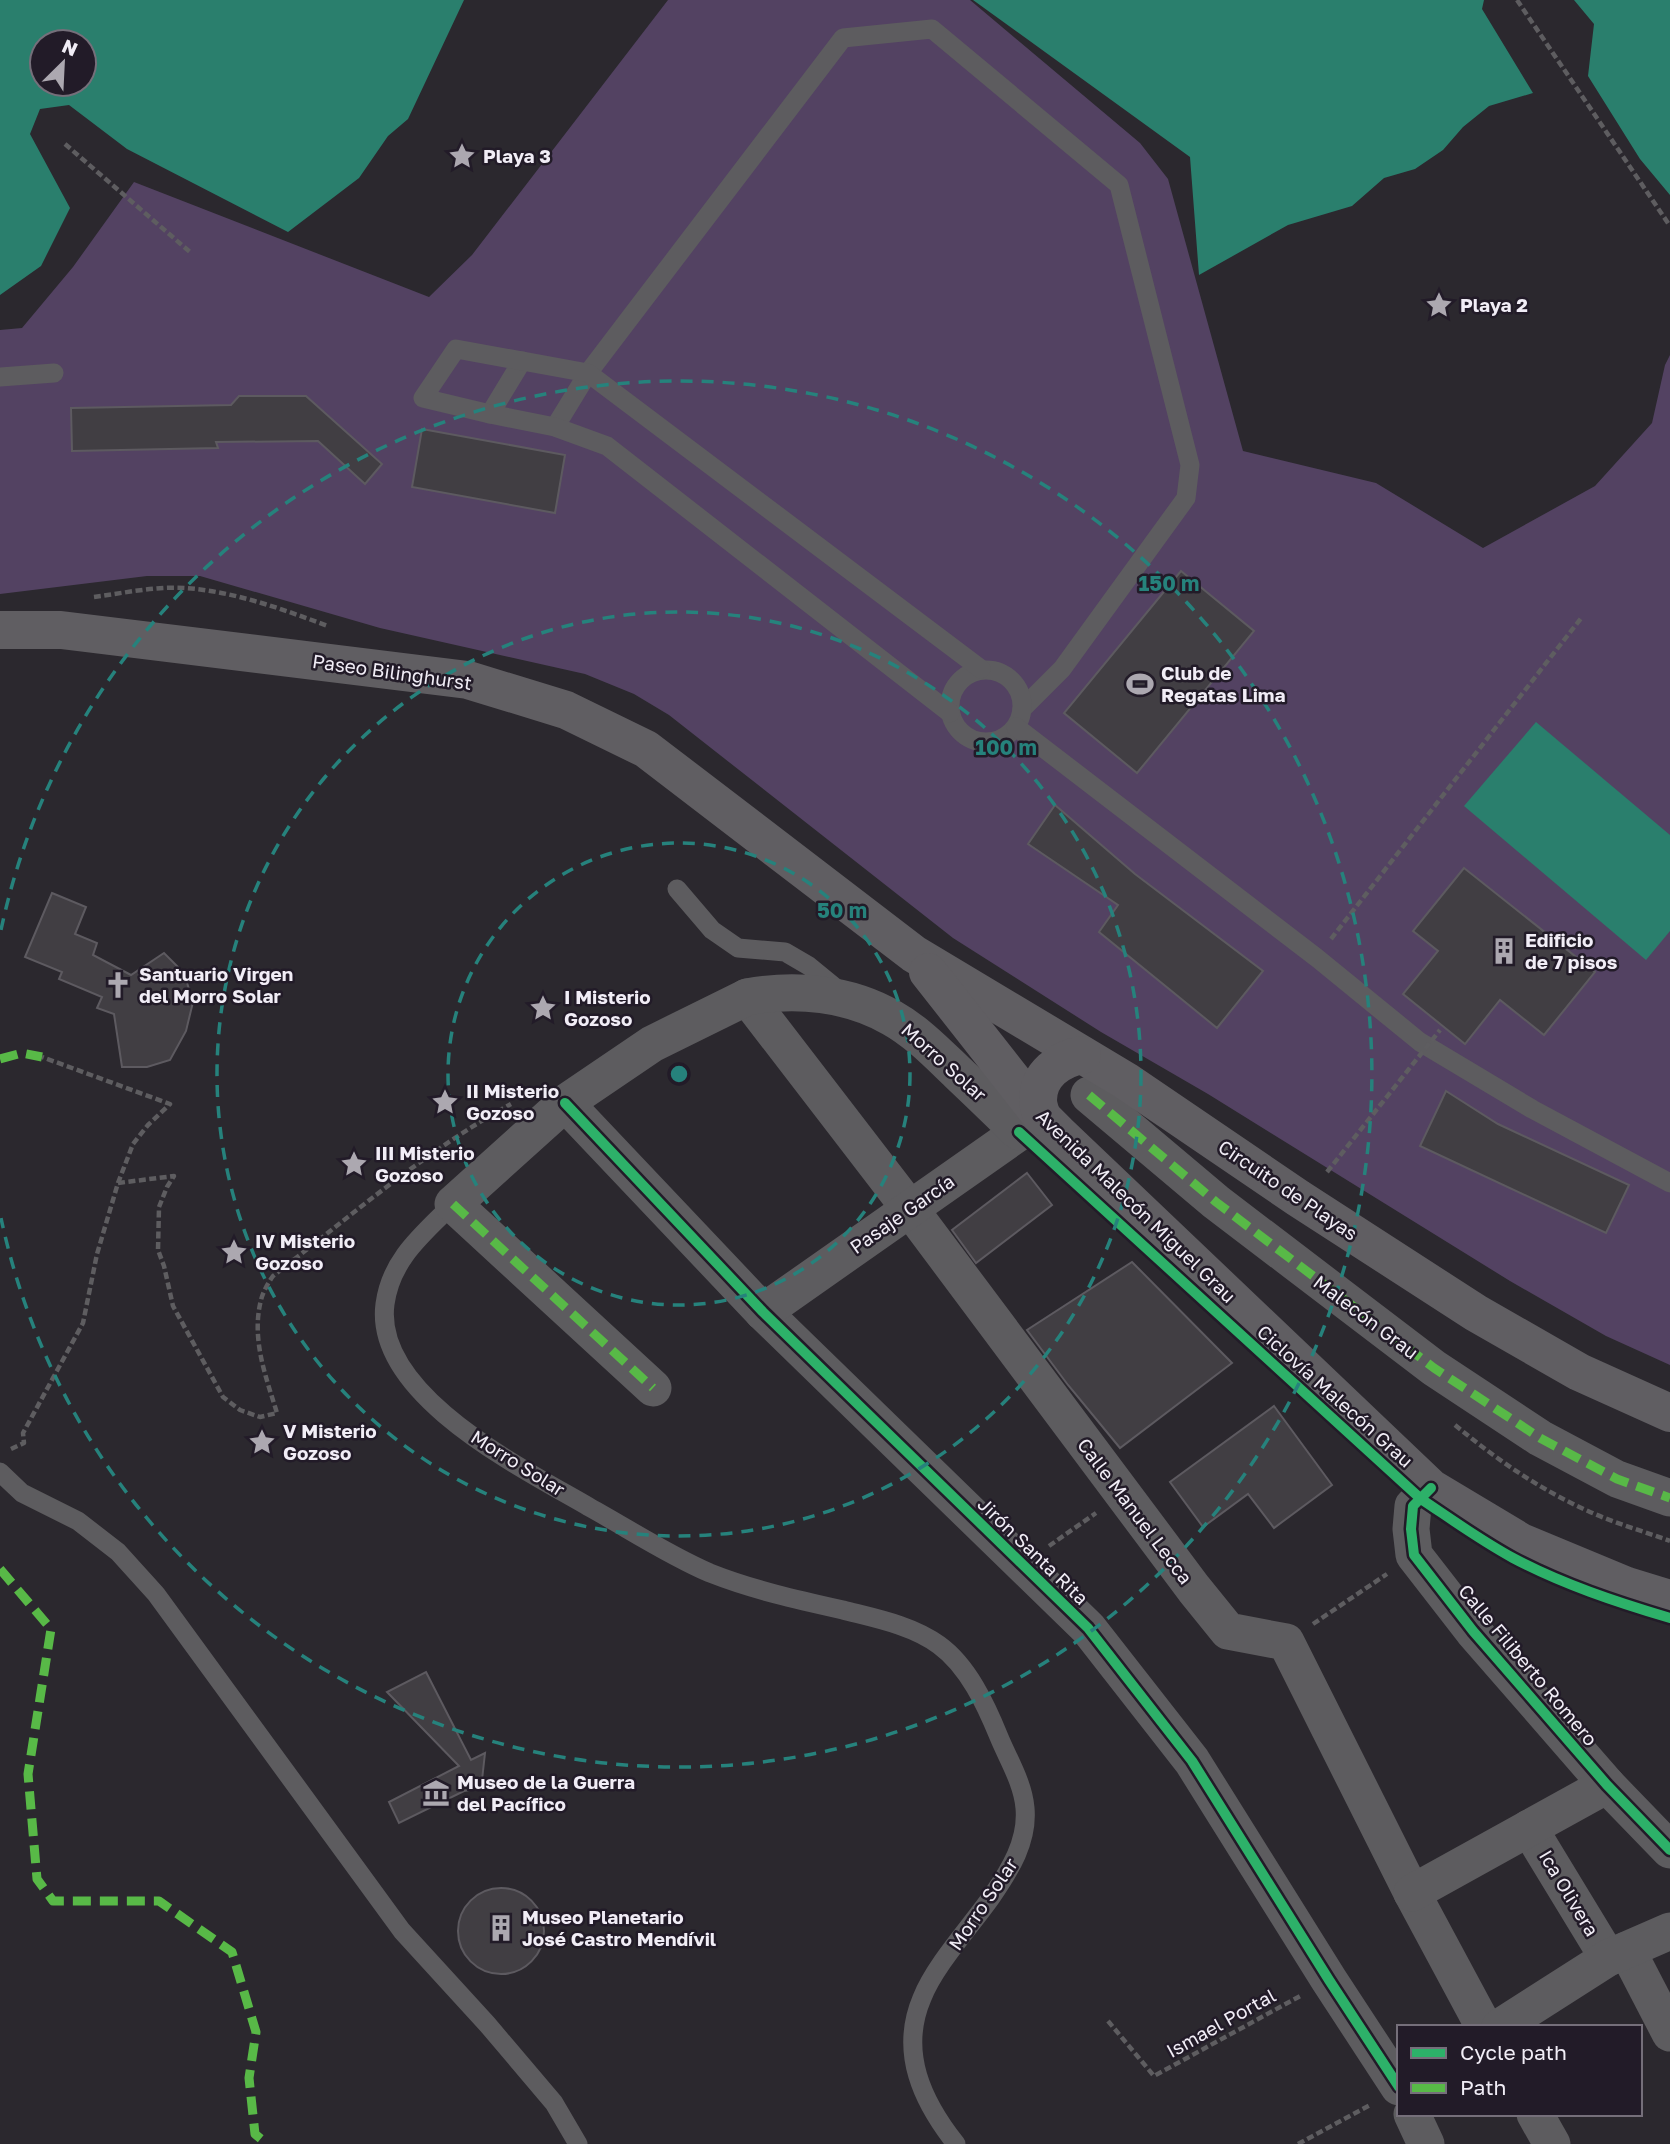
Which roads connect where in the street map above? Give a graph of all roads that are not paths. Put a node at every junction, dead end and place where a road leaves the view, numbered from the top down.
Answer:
1 (522, 361) junction
2 (54, 373) dead end
3 (588, 373) junction
4 (0, 377) edge
5 (490, 414) junction
6 (555, 427) junction
7 (0, 629) edge
8 (981, 669) junction
9 (950, 713) junction
10 (1019, 718) junction
11 (677, 890) dead end
12 (914, 954) junction
13 (747, 997) junction
14 (851, 1000) junction
15 (1082, 1055) junction
16 (1089, 1095) dead end
17 (565, 1103) junction
18 (1030, 1124) junction
19 (1670, 1183) edge
20 (453, 1205) junction
21 (910, 1209) junction
22 (763, 1312) junction
23 (653, 1388) dead end
24 (1670, 1413) edge
25 (0, 1472) edge
26 (1431, 1488) junction
27 (1670, 1498) edge
28 (1670, 1599) edge
29 (1607, 1785) junction
30 (1529, 1828) junction
31 (1670, 1850) edge
32 (1412, 1893) junction
33 (1670, 1931) edge
34 (1617, 1954) junction
35 (1483, 2025) edge
36 (1503, 2025) edge
37 (1670, 2033) edge
38 (1388, 2095) edge
39 (1413, 2116) edge
40 (1536, 2116) edge
41 (578, 2144) edge
42 (956, 2144) edge
43 (1426, 2144) edge
44 (1552, 2144) edge

1 - 3 lane
1 - 5 lane
1 - 5 lane
2 - 4 lane
3 - 6 lane
3 - 8 lane
3 - 10 lane
5 - 6 lane
6 - 9 lane
7 - 12 main road, Paseo Bilinghurst
8 - 9 lane
8 - 10 lane
9 - 10 lane
10 - 19 lane
11 - 14 lane
12 - 15 main road, Circuito de Playas
12 - 18 main road, Avenida Malecón Miguel Grau
13 - 14 street, Morro Solar
13 - 17 street, Morro Solar
13 - 21 street, Calle Manuel Lecca
14 - 18 street, Morro Solar
15 - 18 main road
15 - 24 main road, Circuito de Playas
16 - 27 street, Malecón Grau
17 - 20 street, Morro Solar
17 - 22 street, Jirón Santa Rita
18 - 21 street, Pasaje García
18 - 26 main road, Avenida Malecón Miguel Grau
20 - 23 street
20 - 42 lane, Morro Solar
21 - 22 street, Pasaje García
21 - 32 street, Calle Manuel Lecca
22 - 38 street, Jirón Santa Rita
25 - 41 lane
26 - 28 main road, Avenida Malecón Miguel Grau
26 - 29 street, Calle Filiberto Romero
29 - 30 street
29 - 31 street, Calle Filiberto Romero
30 - 32 street
30 - 34 street, Ica Olivera
32 - 35 street
33 - 34 street
34 - 36 street
34 - 37 street, Ica Olivera
39 - 43 street
40 - 44 street

